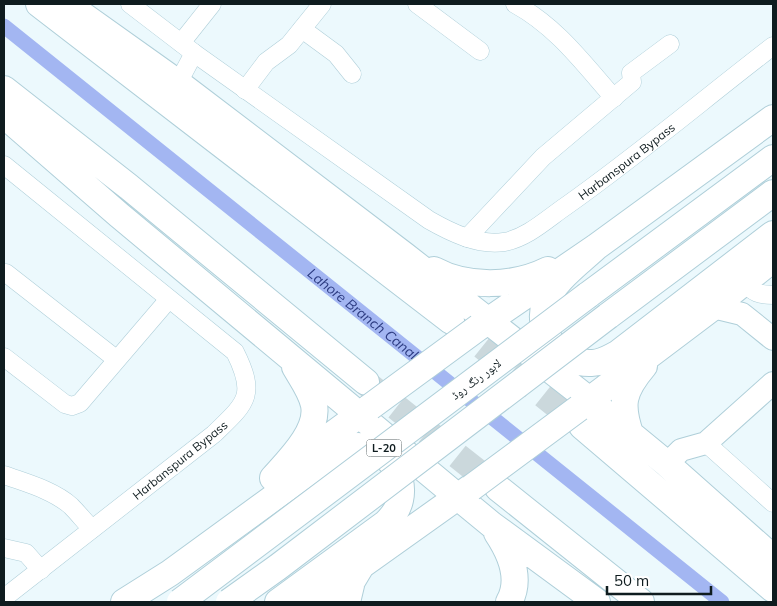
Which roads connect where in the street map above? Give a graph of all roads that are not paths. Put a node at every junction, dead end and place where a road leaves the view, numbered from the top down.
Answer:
1 (40, 4) edge
2 (67, 4) edge
3 (130, 4) edge
4 (212, 4) edge
5 (322, 4) edge
6 (417, 4) edge
7 (515, 4) edge
8 (302, 29) junction
9 (670, 44) dead end
10 (773, 46) edge
11 (188, 48) junction
12 (480, 51) dead end
13 (352, 74) dead end
14 (178, 83) junction
15 (4, 89) edge
16 (245, 90) junction
17 (614, 98) junction
18 (4, 115) edge
19 (773, 118) edge
20 (773, 158) edge
21 (4, 165) edge
22 (773, 193) edge
23 (773, 234) edge
24 (467, 238) junction
25 (596, 247) junction
26 (404, 255) junction
27 (773, 259) edge
28 (6, 273) dead end
29 (744, 282) junction
30 (773, 295) edge
31 (169, 299) junction
32 (713, 307) junction
33 (451, 321) tunnel mouth
34 (483, 324) junction
35 (773, 339) edge
36 (657, 350) junction
37 (286, 354) junction
38 (4, 357) edge
39 (116, 359) junction
40 (773, 383) edge
41 (365, 402) junction
42 (583, 411) junction
43 (632, 436) junction
44 (706, 443) junction
45 (667, 464) junction
46 (4, 475) edge
47 (273, 478) junction
48 (498, 488) tunnel mouth
49 (464, 493) junction
50 (773, 503) edge
51 (492, 525) junction
52 (92, 529) junction
53 (412, 530) junction
54 (4, 548) edge
55 (773, 558) edge
56 (362, 566) junction
57 (41, 570) junction
58 (773, 589) edge
59 (4, 598) edge
60 (113, 602) edge
61 (124, 602) edge
62 (180, 602) edge
63 (230, 602) edge
64 (278, 602) edge
65 (310, 602) edge
66 (347, 602) edge
67 (509, 602) edge
68 (597, 602) edge
69 (641, 602) edge

1 - 33 highway
2 - 14 highway
3 - 11 street, Harbanspura Bypass
4 - 11 street
5 - 8 street
6 - 12 street
7 - 17 street
8 - 13 street
8 - 16 street
9 - 17 street
10 - 24 street, Harbanspura Bypass
11 - 14 street
11 - 16 street, Harbanspura Bypass
14 - 26 highway
15 - 41 highway
16 - 24 street, Harbanspura Bypass
17 - 24 street
18 - 37 highway
19 - 25 highway
20 - 62 highway, لاہور رنگ روڈ / L-20, bridge
21 - 31 street, Harbanspura Bypass
22 - 63 highway, L-20, bridge
23 - 25 highway
25 - 26 highway
25 - 34 highway
26 - 34 highway
27 - 29 highway
28 - 39 street
29 - 30 street
29 - 32 highway
31 - 39 street
31 - 52 street, Harbanspura Bypass
32 - 35 main road
32 - 36 highway
34 - 41 highway, bridge
34 - 42 highway
36 - 42 highway
36 - 43 highway
37 - 41 highway
37 - 47 highway
38 - 39 street
40 - 44 main road
41 - 47 highway
41 - 49 highway
42 - 43 highway
42 - 49 highway, bridge
42 - 58 highway
43 - 45 highway
44 - 45 main road
44 - 50 street
45 - 55 highway
46 - 52 street
47 - 60 highway
48 - 69 highway
49 - 51 highway
49 - 53 highway
51 - 53 highway
51 - 67 highway
51 - 68 highway
52 - 57 street, Harbanspura Bypass
53 - 56 highway
54 - 57 street
56 - 65 highway
56 - 66 highway
57 - 59 street, Harbanspura Bypass
61 - 64 highway

